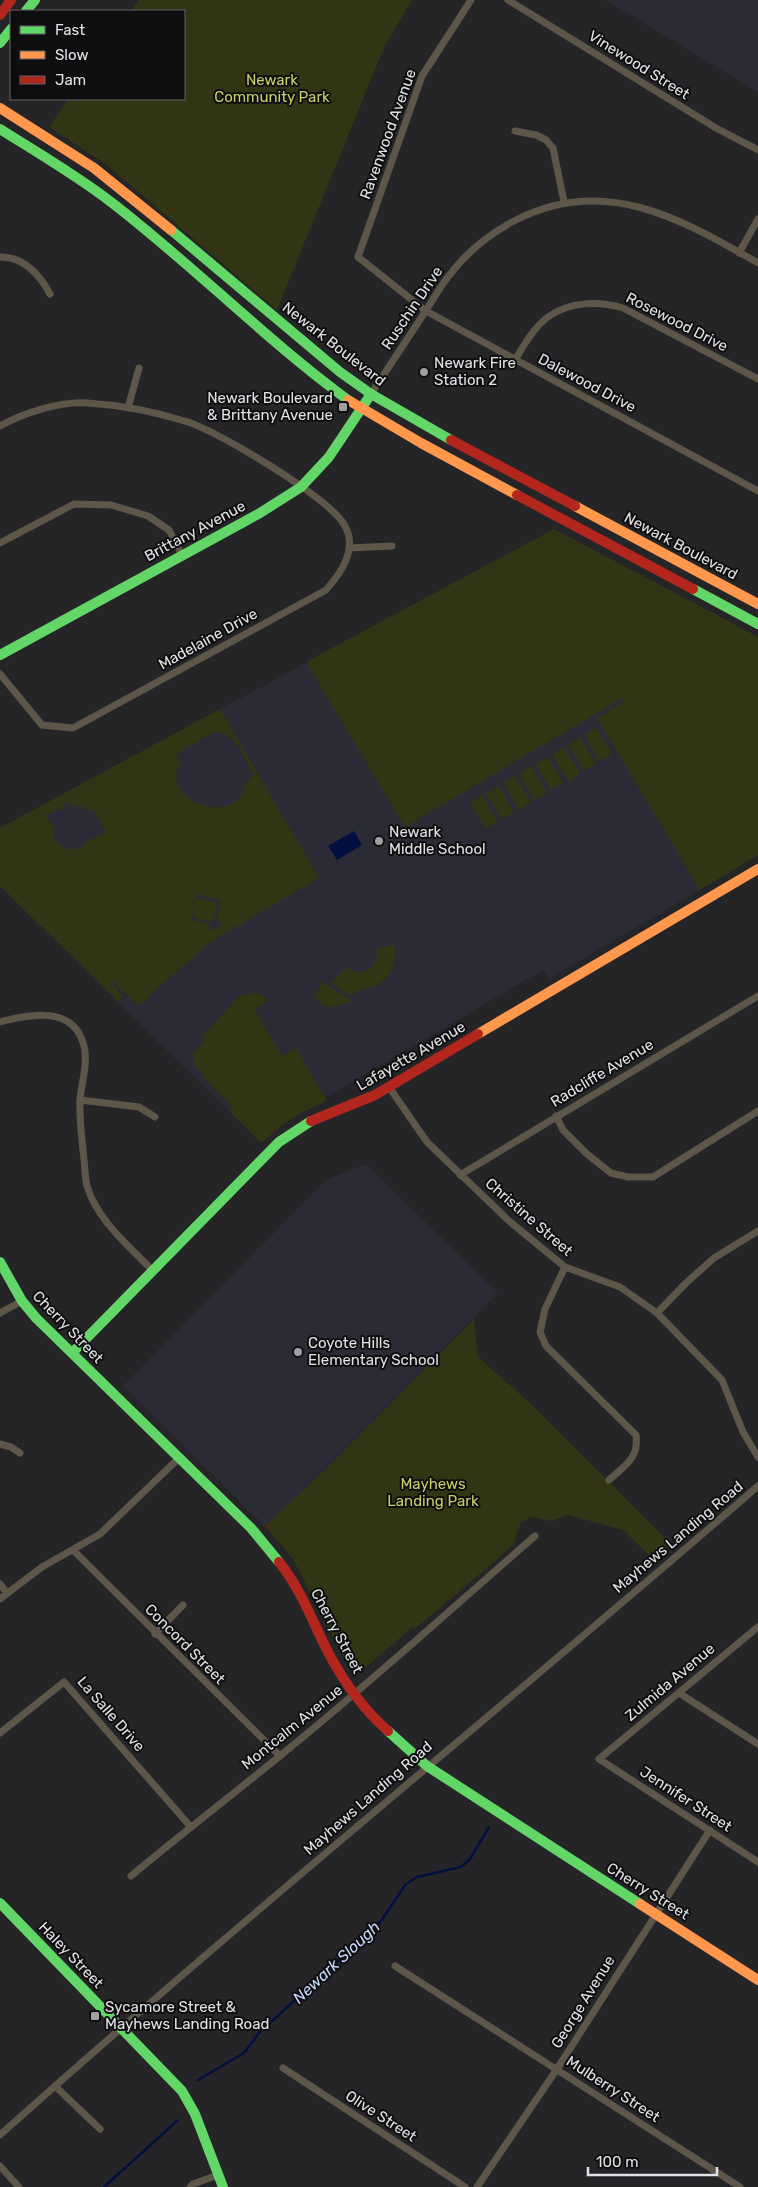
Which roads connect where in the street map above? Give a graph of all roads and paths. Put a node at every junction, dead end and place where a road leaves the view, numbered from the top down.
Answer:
1 (11, 0) edge
2 (35, 0) edge
3 (470, 0) edge
4 (508, 0) edge
5 (27, 10) edge
6 (0, 15) edge
7 (10, 30) edge
8 (0, 43) edge
9 (0, 108) edge
10 (0, 129) edge
11 (516, 131) dead end
12 (758, 150) edge
13 (564, 202) junction
14 (758, 219) edge
15 (739, 253) junction
16 (0, 257) edge
17 (358, 257) joint
18 (758, 263) edge
19 (50, 294) dead end
20 (426, 311) junction
21 (515, 360) junction
22 (138, 368) dead end
23 (758, 379) edge
24 (371, 394) junction
25 (128, 408) junction
26 (362, 408) junction
27 (1, 423) edge
28 (301, 487) junction
29 (758, 491) edge
30 (0, 543) edge
31 (392, 546) dead end
32 (349, 548) junction
33 (182, 555) junction
34 (758, 604) edge
35 (758, 624) edge
36 (0, 655) edge
37 (0, 674) edge
38 (758, 869) edge
39 (758, 996) edge
40 (0, 1022) edge
41 (389, 1088) junction
42 (80, 1100) junction
43 (758, 1111) edge
44 (556, 1116) junction
45 (155, 1117) dead end
46 (460, 1175) junction
47 (758, 1231) edge
48 (0, 1262) edge
49 (565, 1267) junction
50 (152, 1270) junction
51 (22, 1301) junction
52 (0, 1313) edge
53 (657, 1313) junction
54 (72, 1353) junction
55 (0, 1444) edge
56 (20, 1454) dead end
57 (758, 1457) edge
58 (179, 1458) junction
59 (609, 1480) dead end
60 (758, 1486) edge
61 (536, 1536) dead end
62 (72, 1550) junction
63 (0, 1584) edge
64 (7, 1593) junction
65 (0, 1599) edge
66 (183, 1605) dead end
67 (758, 1627) edge
68 (155, 1634) junction
69 (679, 1693) junction
70 (354, 1694) junction
71 (0, 1733) edge
72 (758, 1744) edge
73 (280, 1756) junction
74 (599, 1759) joint
75 (427, 1766) junction
76 (190, 1826) junction
77 (710, 1830) junction
78 (758, 1862) edge
79 (131, 1876) dead end
80 (0, 1903) edge
81 (657, 1913) junction
82 (395, 1966) dead end
83 (758, 1980) edge
84 (121, 2028) junction
85 (283, 2068) dead end
86 (557, 2069) junction
87 (55, 2086) junction
88 (100, 2129) dead end
89 (0, 2135) edge
90 (0, 2166) edge
91 (218, 2175) junction
92 (19, 2187) edge
93 (190, 2187) edge
94 (223, 2187) edge
95 (465, 2187) edge
96 (477, 2187) edge
97 (740, 2187) edge

1 - 6 street
2 - 5 street
3 - 17 street, Ravenwood Avenue
4 - 12 street, Vinewood Street
7 - 8 street
9 - 24 street, Newark Boulevard
10 - 26 street
11 - 13 street
13 - 15 street, Ruschin Drive
13 - 20 street, Ruschin Drive
14 - 15 street
15 - 18 street, Ruschin Drive
16 - 19 street
17 - 20 street, Dalewood Drive
20 - 21 street, Dalewood Drive
20 - 24 street, Ruschin Drive
21 - 23 street, Rosewood Drive
21 - 29 street, Dalewood Drive
22 - 25 street
24 - 26 street, Brittany Avenue
24 - 34 street, Newark Boulevard
25 - 27 street, Madelaine Drive
25 - 28 street, Madelaine Drive
26 - 28 street, Brittany Avenue
26 - 35 street
28 - 32 street, Madelaine Drive
28 - 33 street, Brittany Avenue
30 - 33 street
31 - 32 street
32 - 37 street, Madelaine Drive
33 - 36 street, Brittany Avenue
38 - 41 street, Lafayette Avenue
39 - 44 street, Radcliffe Avenue
40 - 42 street
41 - 46 street, Christine Street
41 - 50 street, Lafayette Avenue
42 - 45 street
42 - 50 street
43 - 44 street
44 - 46 street, Radcliffe Avenue
46 - 49 street, Christine Street
47 - 53 street
48 - 51 street, Cherry Street
49 - 53 street, Christine Street
49 - 59 street
50 - 54 street, Lafayette Avenue
51 - 52 street
51 - 54 street, Cherry Street
53 - 57 street, Christine Street
54 - 58 street, Cherry Street
55 - 56 street
58 - 62 street
58 - 70 street, Cherry Street
60 - 75 street, Mayhews Landing Road
61 - 70 street, Montcalm Avenue
62 - 64 street
62 - 68 street, Concord Street
63 - 64 street
64 - 65 street
66 - 68 street
67 - 69 street, Zulmida Avenue
68 - 73 street, Concord Street
69 - 72 street
69 - 74 street, Zulmida Avenue
70 - 73 street, Montcalm Avenue
70 - 75 street, Cherry Street
71 - 76 street, La Salle Drive
73 - 76 street, Montcalm Avenue
74 - 77 street, Jennifer Street
75 - 81 street, Cherry Street
75 - 84 street, Mayhews Landing Road
76 - 79 street, Montcalm Avenue
77 - 78 street, Jennifer Street
77 - 81 street, George Avenue
80 - 84 street, Haley Street
81 - 83 street, Cherry Street
81 - 86 street, George Avenue
82 - 86 street, Mulberry Street
84 - 87 street, Mayhews Landing Road
84 - 91 street, Haley Street
85 - 95 street, Olive Street
86 - 96 street, George Avenue
86 - 97 street, Mulberry Street
87 - 88 street
87 - 89 street, Mayhews Landing Road
90 - 92 street
91 - 93 street
91 - 94 street, Haley Street

